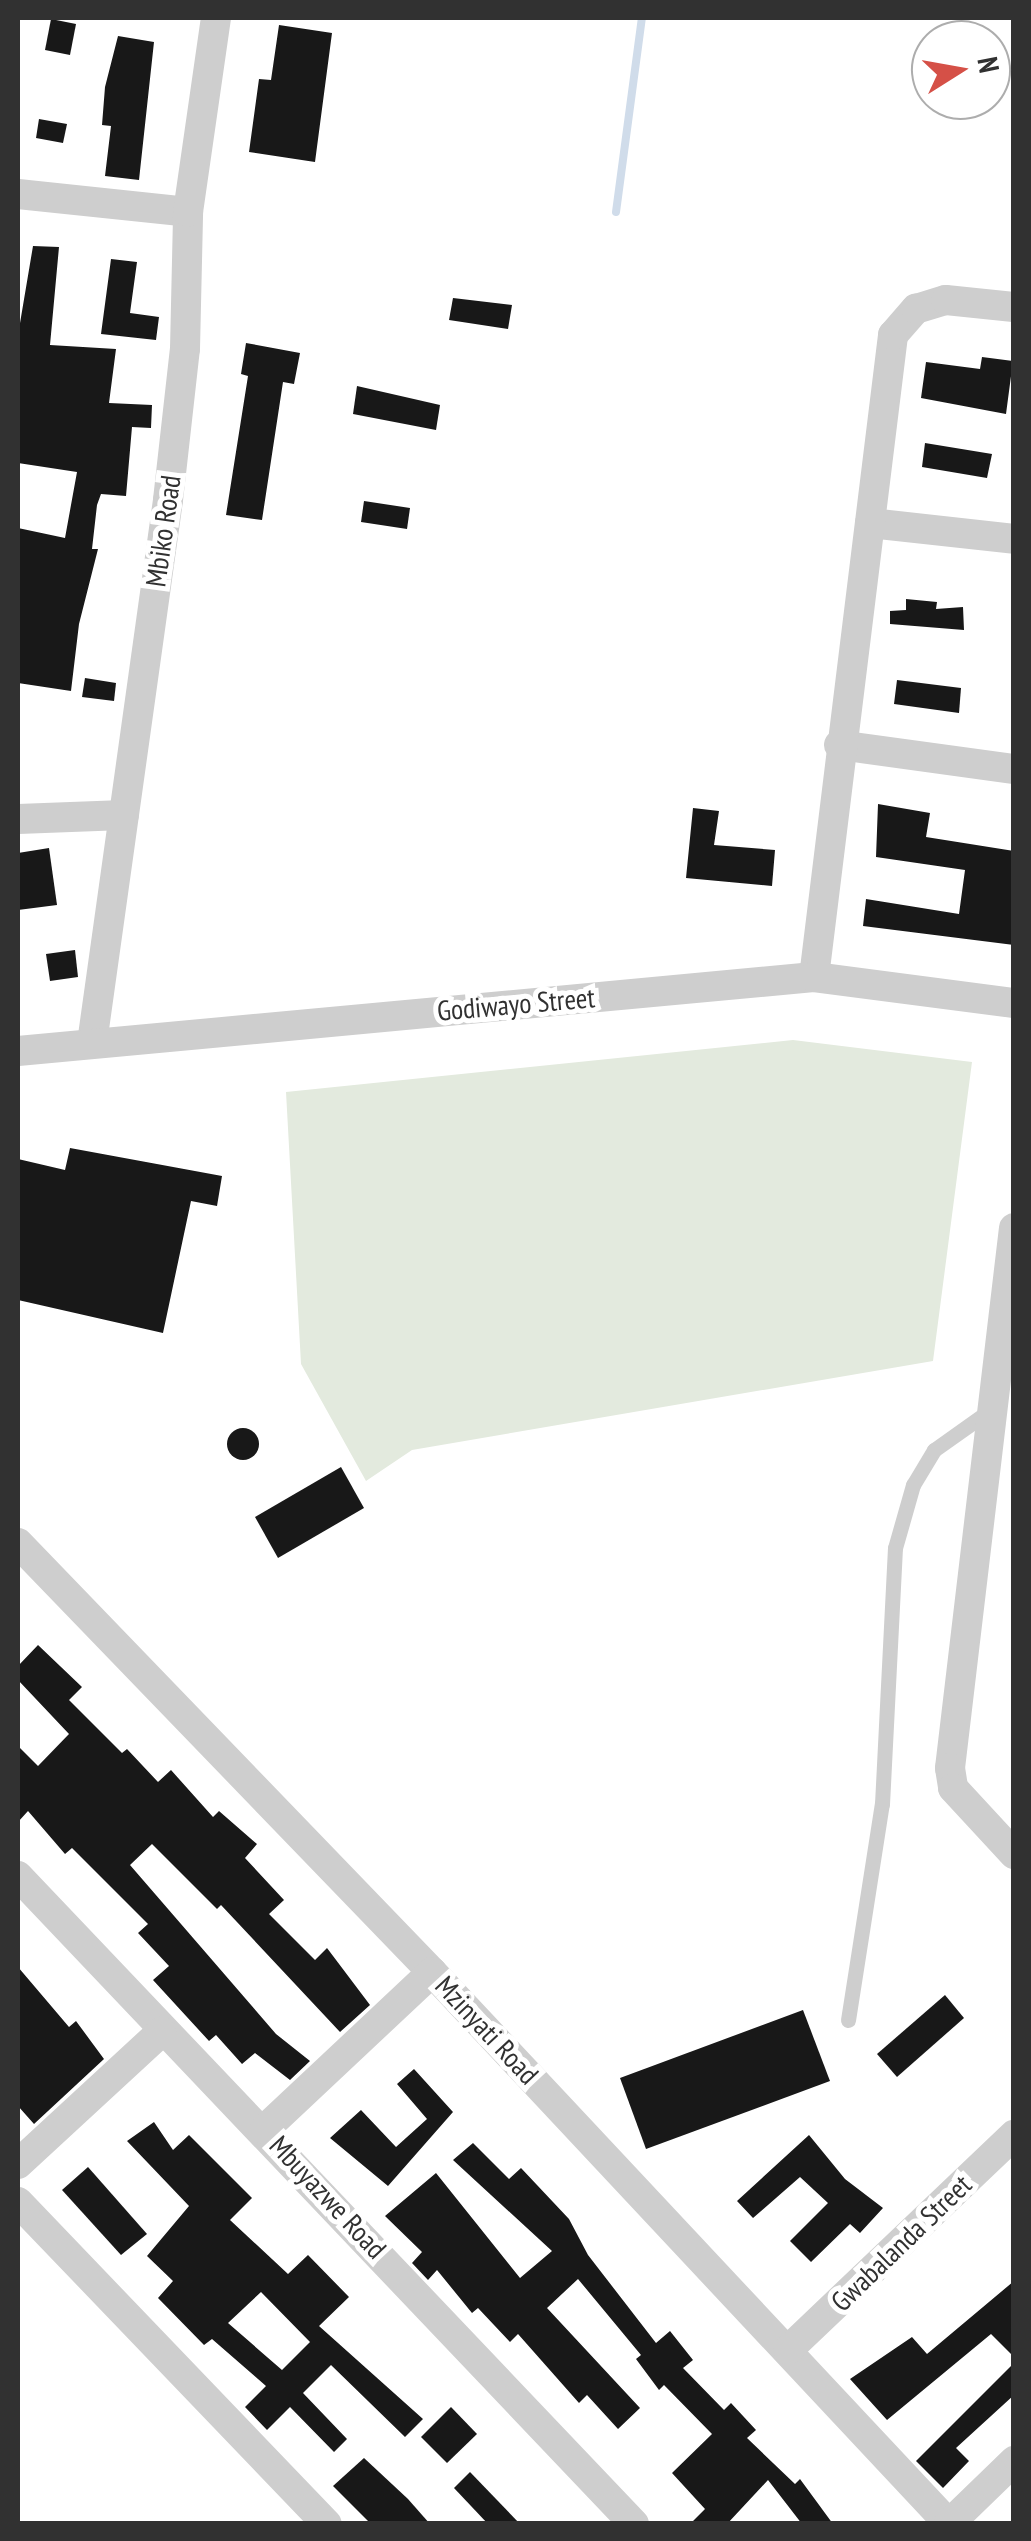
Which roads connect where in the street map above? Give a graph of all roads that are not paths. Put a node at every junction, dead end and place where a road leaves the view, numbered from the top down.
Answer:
1 (216, 18) edge
2 (18, 194) edge
3 (188, 212) junction
4 (1014, 306) edge
5 (870, 523) junction
6 (1014, 539) edge
7 (839, 744) junction
8 (1014, 769) edge
9 (124, 814) junction
10 (18, 819) edge
11 (814, 977) junction
12 (1014, 1003) edge
13 (92, 1043) junction
14 (18, 1051) edge
15 (1014, 1228) edge
16 (992, 1409) junction
17 (18, 1543) edge
18 (1014, 1854) edge
19 (18, 1876) edge
20 (432, 1972) junction
21 (848, 2020) dead end
22 (160, 2032) junction
23 (265, 2129) junction
24 (1014, 2135) edge
25 (18, 2164) edge
26 (18, 2202) edge
27 (788, 2350) junction
28 (1014, 2461) edge
29 (327, 2524) edge
30 (634, 2524) edge
31 (950, 2524) edge

1 - 3 street, Mbiko Road
2 - 3 street
3 - 9 street, Mbiko Road
4 - 5 street
5 - 6 street
5 - 7 street
7 - 8 street
7 - 11 street
9 - 10 street
9 - 13 street, Mbiko Road
11 - 12 street, Godiwayo Street
11 - 13 street, Godiwayo Street
13 - 14 street, Godiwayo Street
15 - 16 street
16 - 18 street
16 - 21 lane
17 - 20 street, Mzinyati Road
19 - 22 street, Mbuyazwe Road
20 - 23 street
20 - 27 street, Mzinyati Road
22 - 23 street, Mbuyazwe Road
22 - 25 street
23 - 30 street, Mbuyazwe Road
24 - 27 street, Gwabalanda Street
26 - 29 street
27 - 31 street, Mzinyati Road
28 - 31 street

